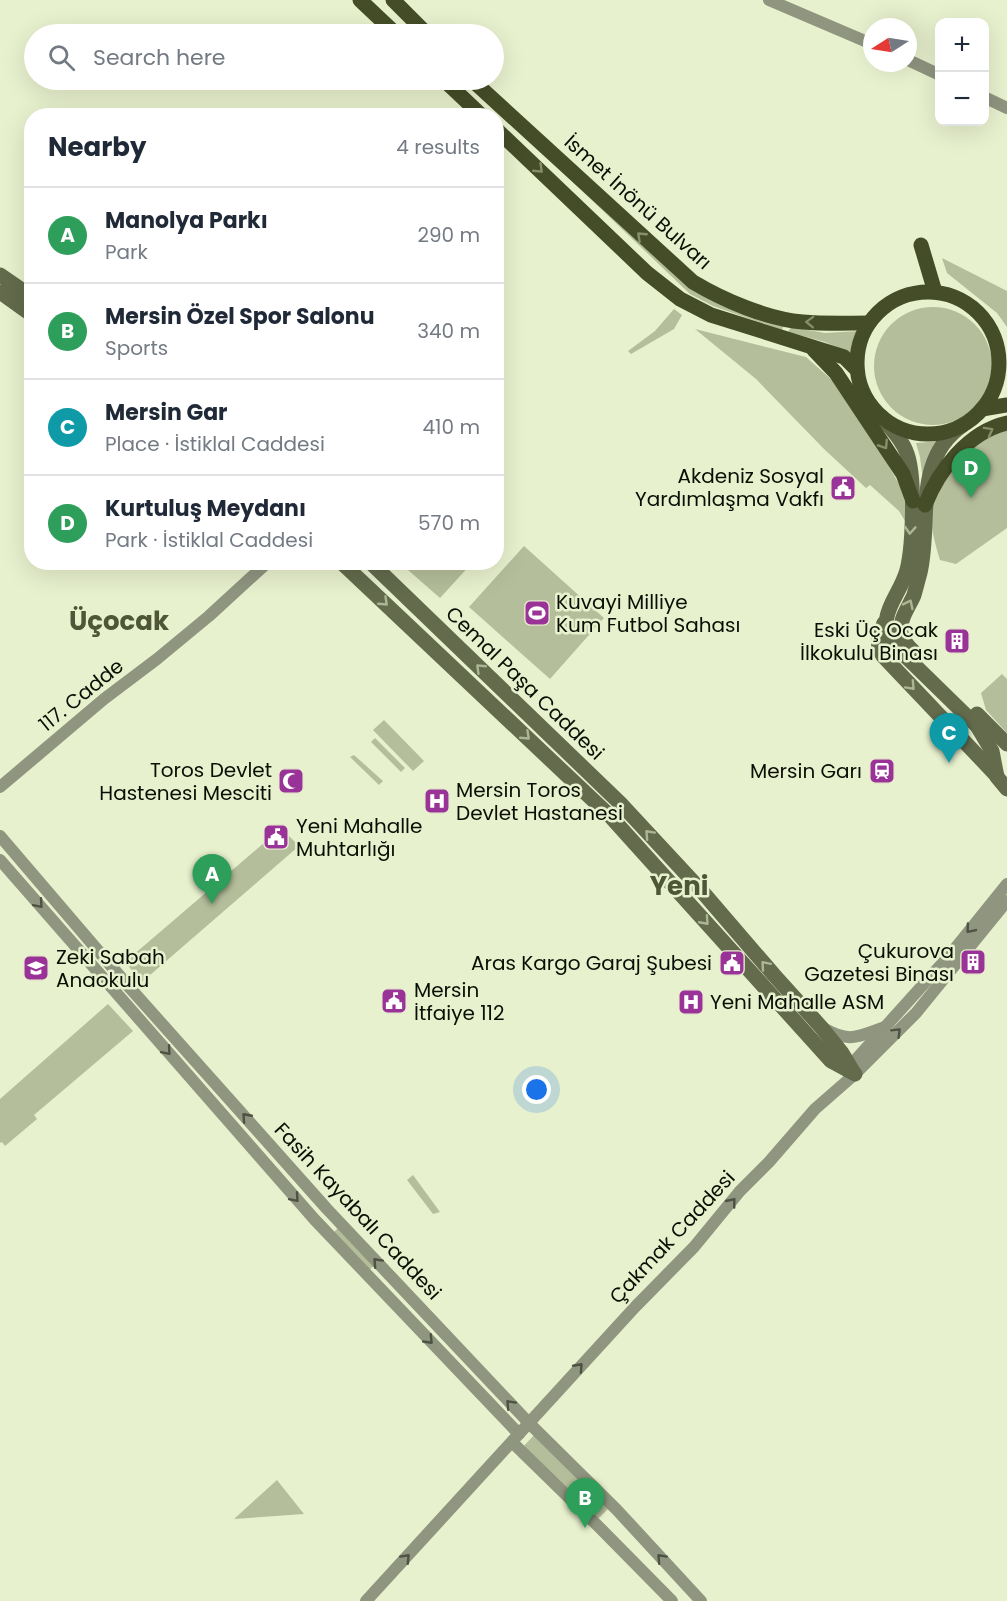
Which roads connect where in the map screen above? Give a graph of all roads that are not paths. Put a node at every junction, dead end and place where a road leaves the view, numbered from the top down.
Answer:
1 (360, 0) edge
2 (393, 0) edge
3 (769, 0) edge
4 (385, 24) edge
5 (417, 24) edge
6 (863, 40) edge
7 (917, 64) edge
8 (935, 73) edge
9 (455, 90) edge
10 (483, 90) edge
11 (989, 99) edge
12 (474, 108) edge
13 (503, 108) edge
14 (1007, 108) edge
15 (504, 109) edge
16 (504, 137) edge
17 (921, 245) dead end
18 (0, 275) edge
19 (0, 292) edge
20 (24, 292) edge
21 (934, 292) junction
22 (24, 309) edge
23 (869, 322) junction
24 (991, 330) junction
25 (812, 347) junction
26 (1007, 348) edge
27 (857, 370) junction
28 (1007, 405) edge
29 (982, 409) junction
30 (882, 417) junction
31 (1007, 423) edge
32 (963, 425) junction
33 (919, 503) junction
34 (259, 570) edge
35 (349, 570) edge
36 (378, 570) edge
37 (1007, 744) edge
38 (1002, 783) edge
39 (0, 788) edge
40 (0, 836) edge
41 (0, 860) edge
42 (1007, 884) edge
43 (1007, 901) edge
44 (886, 1026) junction
45 (821, 1027) junction
46 (853, 1068) junction
47 (529, 1423) junction
48 (515, 1438) junction
49 (366, 1601) edge
50 (672, 1601) edge
51 (701, 1601) edge

1 - 4 main road
2 - 5 main road
3 - 6 street
7 - 8 street
9 - 12 main road
13 -> 10 main road, İsmet İnönü Bulvarı
11 - 14 street
23 -> 15 main road, İsmet İnönü Bulvarı
16 -> 25 main road
17 - 21 main road
18 - 20 main road
19 - 22 main road
21 - 23 main road
21 - 24 main road
23 - 27 main road
24 - 26 main road
24 - 29 main road
25 - 27 main road
25 -> 33 main road
27 - 30 main road
28 - 29 main road
29 - 32 main road
30 - 32 main road
30 - 33 main road
33 -> 31 main road
32 - 33 main road
37 -> 33 main road
33 -> 38 main road
34 - 39 street, 117. Cadde
35 -> 46 main road, Cemal Paşa Caddesi
45 -> 36 main road, Cemal Paşa Caddesi
47 -> 40 street, Fasih Kayabalı Caddesi
41 -> 48 street, Fasih Kayabalı Caddesi
42 -> 44 street, Çakmak Caddesi
46 -> 43 street, Çakmak Caddesi
44 - 45 street, Çakmak Caddesi
44 - 46 street, Çakmak Caddesi
45 - 46 main road, Cemal Paşa Caddesi
47 -> 46 street, Çakmak Caddesi
47 - 48 street, Çakmak Caddesi
51 -> 47 street, Fasih Kayabalı Caddesi
49 -> 48 street, Çakmak Caddesi
48 - 50 street, Fasih Kayabalı Caddesi

